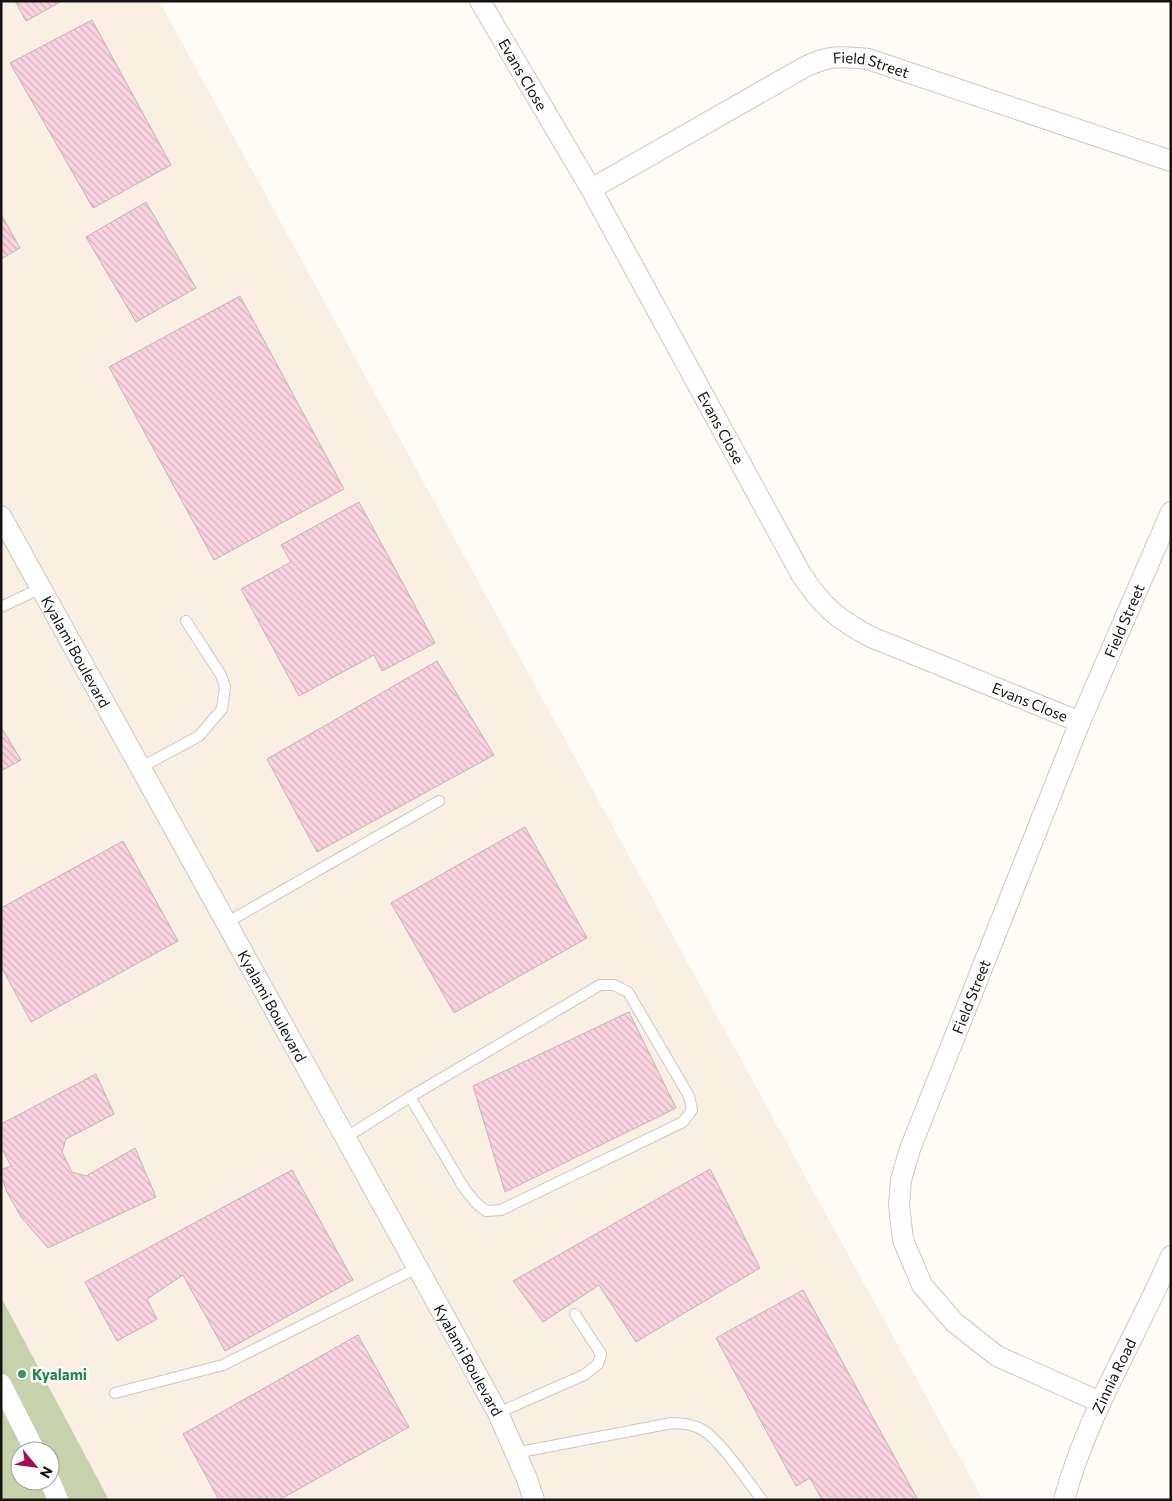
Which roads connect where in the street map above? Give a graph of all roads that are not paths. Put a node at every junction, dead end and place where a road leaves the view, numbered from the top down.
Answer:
1 (480, 1) edge
2 (1171, 161) edge
3 (591, 189) junction
4 (1171, 512) edge
5 (1, 516) edge
6 (41, 588) junction
7 (1, 607) edge
8 (186, 621) dead end
9 (1080, 722) junction
10 (140, 768) junction
11 (439, 801) dead end
12 (226, 923) junction
13 (410, 1096) junction
14 (345, 1138) junction
15 (1171, 1256) edge
16 (417, 1268) junction
17 (575, 1314) dead end
18 (1, 1384) edge
19 (115, 1393) dead end
20 (1100, 1402) junction
21 (498, 1414) junction
22 (31, 1441) edge
23 (516, 1453) junction
24 (534, 1500) edge
25 (762, 1500) edge
26 (1064, 1500) edge

1 - 3 street, Evans Close
2 - 3 street, Field Street
3 - 9 street, Evans Close
4 - 9 street, Field Street
5 - 6 street, Kyalami Boulevard
6 - 7 lane
6 - 10 street, Kyalami Boulevard
8 - 10 lane
9 - 20 street, Field Street
10 - 12 street, Kyalami Boulevard
11 - 12 lane
12 - 14 street, Kyalami Boulevard
13 - 13 lane
13 - 14 lane
14 - 16 street, Kyalami Boulevard
15 - 20 street, Zinnia Road
16 - 19 lane
16 - 21 street, Kyalami Boulevard
17 - 21 lane
18 - 22 street
20 - 26 street, Zinnia Road
21 - 23 street, Kyalami Boulevard
23 - 24 street, Kyalami Boulevard
23 - 25 lane

